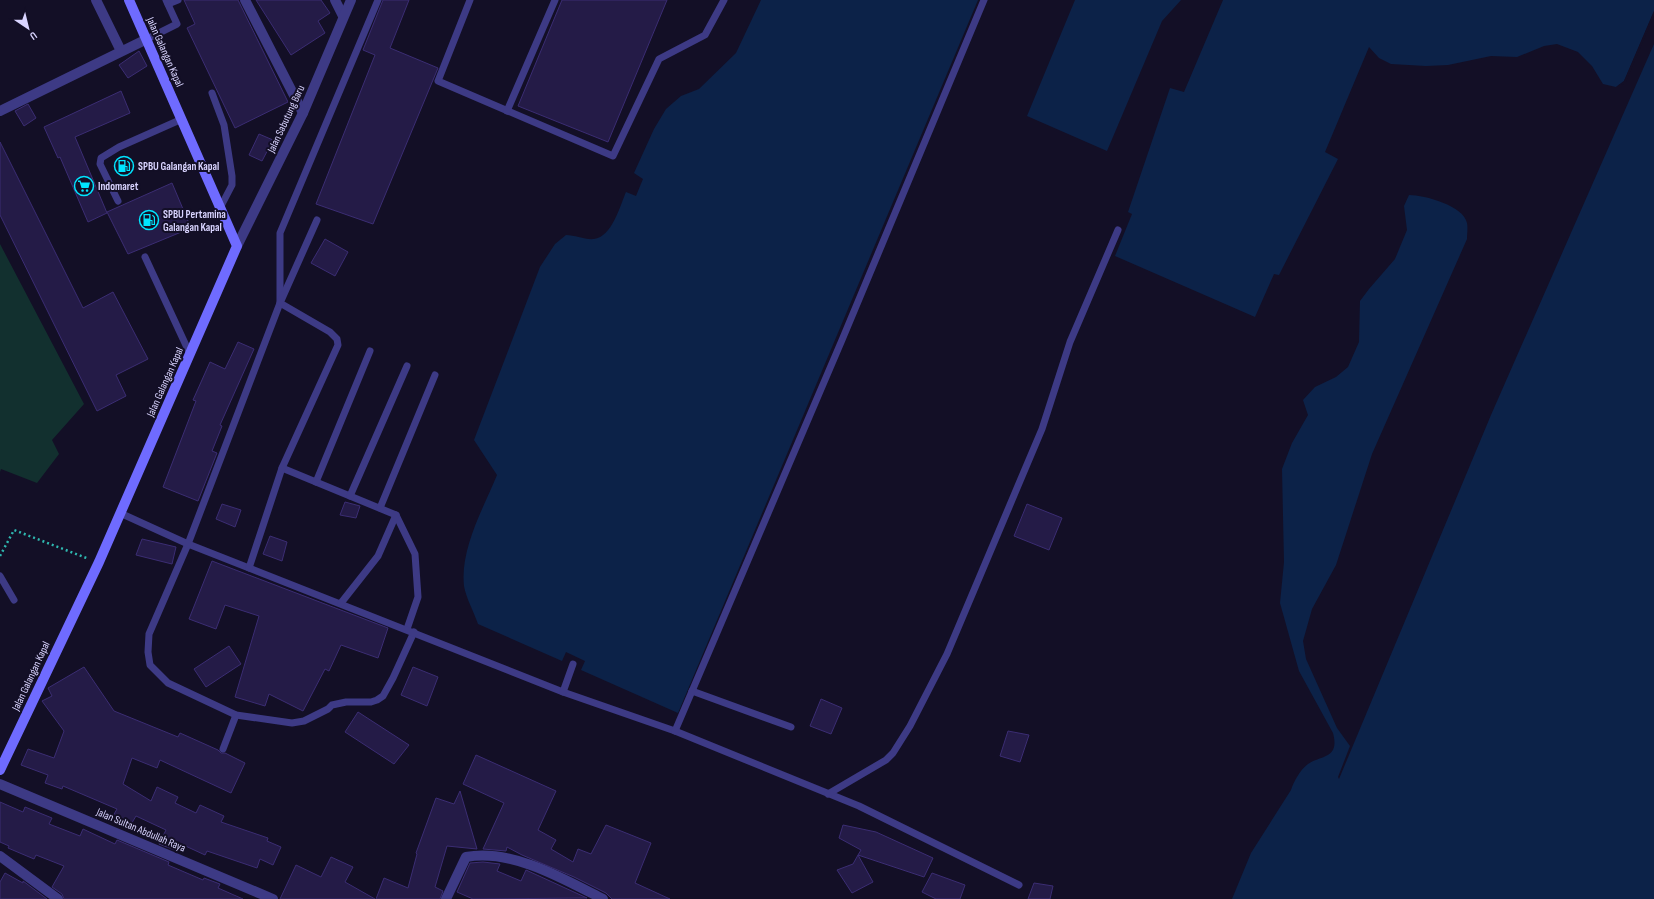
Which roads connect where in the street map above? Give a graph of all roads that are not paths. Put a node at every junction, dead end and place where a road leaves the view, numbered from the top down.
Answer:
1 (96, 0) edge
2 (129, 0) edge
3 (178, 0) edge
4 (245, 0) edge
5 (335, 0) edge
6 (351, 0) edge
7 (378, 0) edge
8 (470, 0) edge
9 (554, 0) edge
10 (724, 0) edge
11 (984, 0) edge
12 (167, 2) edge
13 (343, 16) junction
14 (147, 39) junction
15 (121, 51) junction
16 (212, 93) dead end
17 (0, 111) edge
18 (507, 111) junction
19 (303, 113) junction
20 (182, 119) junction
21 (118, 201) dead end
22 (220, 208) junction
23 (317, 220) dead end
24 (1118, 230) dead end
25 (237, 246) junction
26 (145, 257) dead end
27 (280, 303) junction
28 (370, 351) dead end
29 (190, 354) junction
30 (407, 366) dead end
31 (435, 375) dead end
32 (282, 468) junction
33 (316, 482) junction
34 (350, 496) junction
35 (380, 508) junction
36 (120, 513) junction
37 (396, 515) junction
38 (188, 544) junction
39 (249, 568) junction
40 (0, 576) edge
41 (14, 600) dead end
42 (341, 603) junction
43 (410, 630) junction
44 (573, 664) dead end
45 (692, 691) junction
46 (564, 692) junction
47 (236, 715) junction
48 (791, 727) dead end
49 (675, 731) junction
50 (223, 750) dead end
51 (0, 770) edge
52 (0, 784) edge
53 (828, 794) junction
54 (0, 856) edge
55 (1019, 885) dead end
56 (58, 899) edge
57 (273, 899) edge
58 (446, 899) edge
59 (603, 899) edge

1 - 15 street
2 - 14 main road, Jalan Galangan Kapal
3 - 12 lane
4 - 19 street
5 - 13 street
6 - 13 street, Jalan Sabutung Baru
7 - 27 lane
8 - 18 lane
9 - 18 lane
10 - 18 lane
11 - 45 lane
12 - 14 lane
13 - 19 street, Jalan Sabutung Baru
14 - 15 street
14 - 20 main road, Jalan Galangan Kapal
15 - 17 street
16 - 22 lane
19 - 25 street, Jalan Sabutung Baru
20 - 21 lane
20 - 22 main road, Jalan Galangan Kapal
22 - 25 main road, Jalan Galangan Kapal
23 - 27 lane
24 - 53 lane
25 - 29 main road, Jalan Galangan Kapal
26 - 29 lane
27 - 32 lane
27 - 38 lane
28 - 33 lane
29 - 36 main road, Jalan Galangan Kapal
30 - 34 lane
31 - 35 lane
32 - 33 lane
32 - 39 lane
33 - 34 lane
34 - 35 lane
35 - 37 lane
36 - 38 lane
36 - 51 main road, Jalan Galangan Kapal
37 - 42 lane
37 - 43 lane
38 - 39 lane
38 - 47 lane
39 - 42 lane
40 - 41 lane
42 - 43 lane
43 - 46 lane
43 - 47 lane
44 - 46 lane
45 - 48 lane
45 - 49 lane
46 - 49 lane
47 - 50 lane
49 - 53 lane
52 - 57 street, Jalan Sultan Abdullah Raya
53 - 55 lane
54 - 56 street
58 - 59 street

